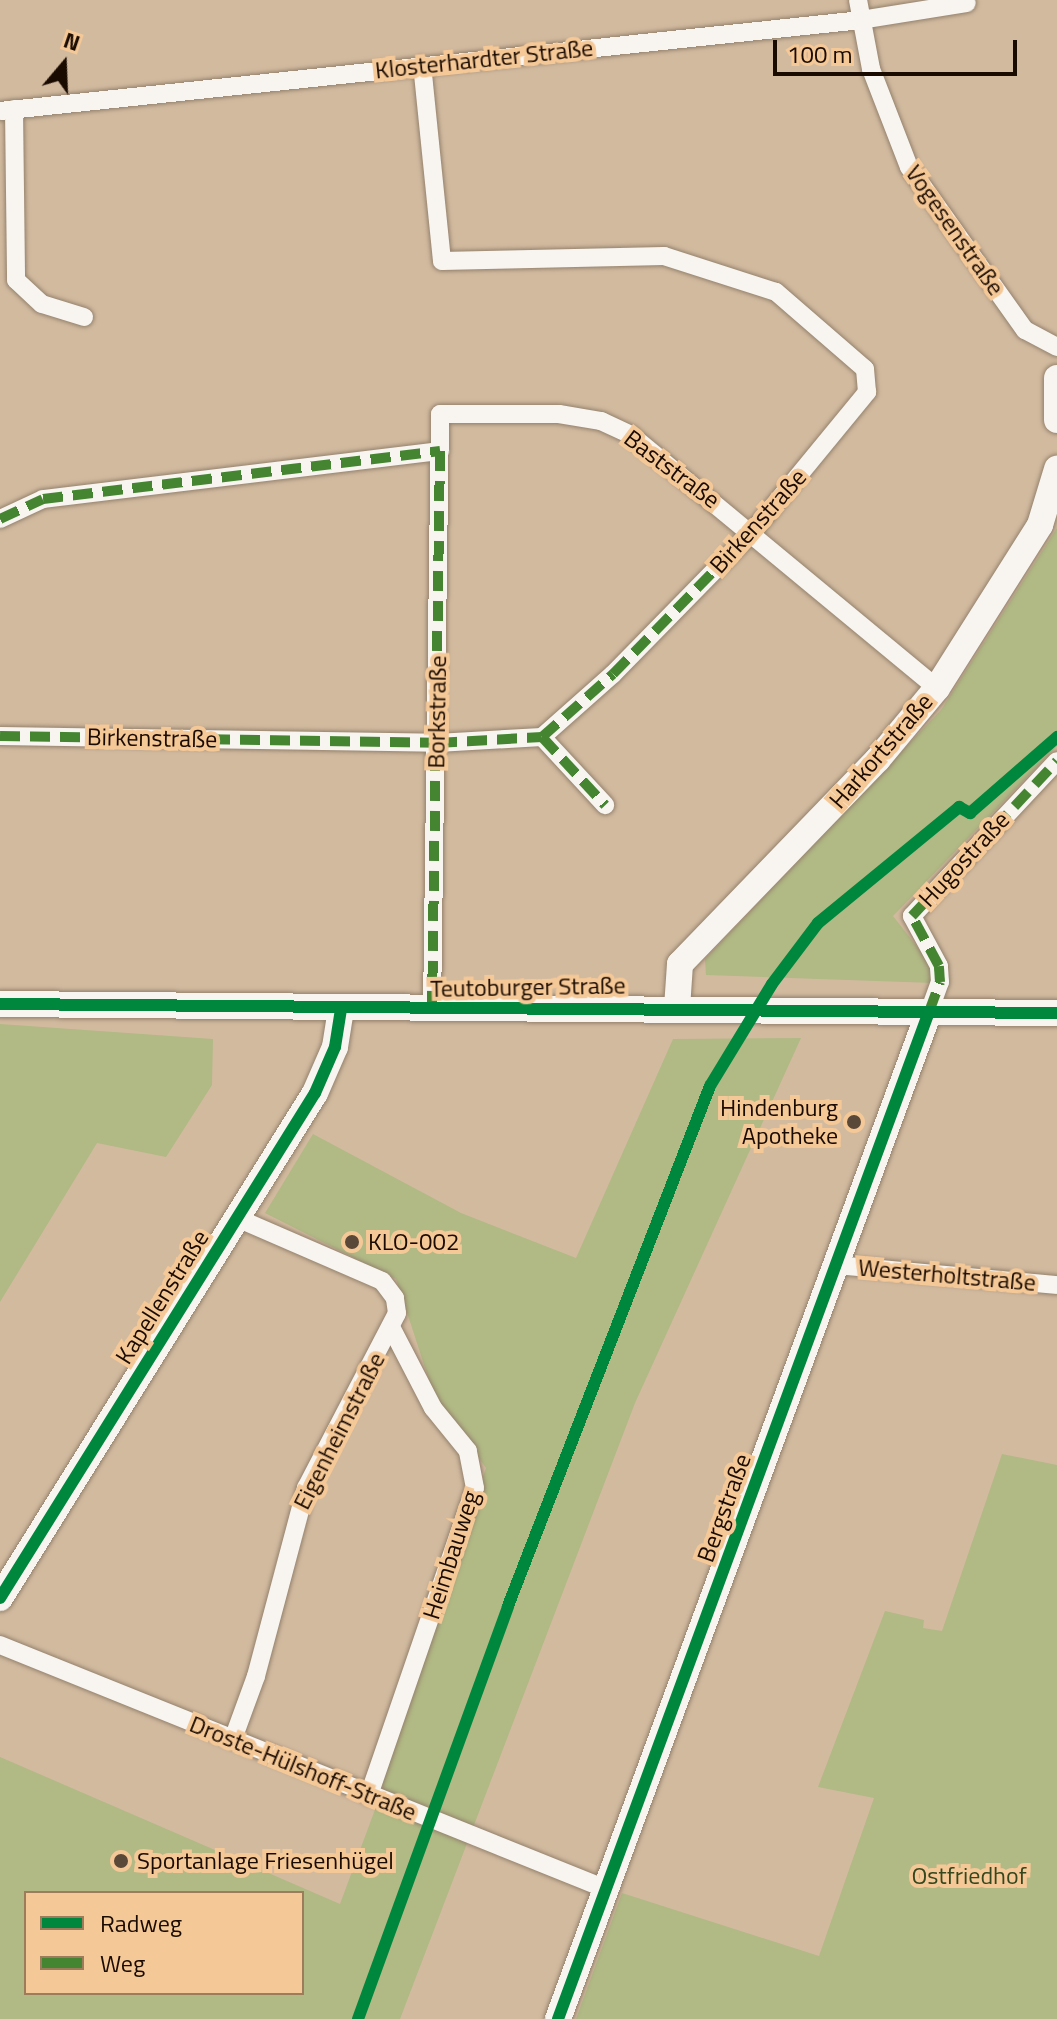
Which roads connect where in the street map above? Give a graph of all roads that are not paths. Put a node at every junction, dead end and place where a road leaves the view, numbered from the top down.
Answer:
1 (858, 0) edge
2 (967, 3) dead end
3 (861, 20) junction
4 (422, 65) junction
5 (7, 110) edge
6 (8, 280) edge
7 (84, 317) dead end
8 (1057, 347) edge
9 (1057, 378) edge
10 (440, 414) joint
11 (1057, 420) edge
12 (440, 451) junction
13 (1057, 469) edge
14 (1, 517) edge
15 (753, 531) junction
16 (937, 688) junction
17 (0, 736) edge
18 (542, 737) junction
19 (437, 743) junction
20 (1055, 766) edge
21 (605, 805) dead end
22 (0, 1004) edge
23 (677, 1008) junction
24 (432, 1010) junction
25 (341, 1011) junction
26 (929, 1012) junction
27 (1057, 1013) edge
28 (237, 1218) junction
29 (837, 1265) junction
30 (1057, 1285) edge
31 (392, 1329) junction
32 (0, 1598) edge
33 (0, 1645) edge
34 (233, 1739) junction
35 (369, 1795) junction
36 (606, 1889) junction
37 (558, 2019) edge

1 - 3 street, Vogesenstraße
2 - 3 street, Klosterhardter Straße
3 - 4 street, Klosterhardter Straße
3 - 8 street, Vogesenstraße
4 - 5 street, Klosterhardter Straße
4 - 15 street, Birkenstraße
5 - 6 street
6 - 7 street
9 - 11 street
10 - 12 street, Borkstraße
10 - 15 street, Baststraße
12 - 14 street
12 - 19 street, Borkstraße
13 - 16 street, Harkortstraße
15 - 16 street, Baststraße
15 - 18 street, Birkenstraße
16 - 23 street, Harkortstraße
17 - 19 street, Birkenstraße
18 - 19 street, Birkenstraße
18 - 21 street
19 - 24 street, Borkstraße
20 - 26 street, Hugostraße
22 - 25 street, Teutoburger Straße
23 - 24 street, Teutoburger Straße
23 - 26 street, Teutoburger Straße
24 - 25 street, Teutoburger Straße
25 - 28 street, Kapellenstraße
26 - 27 street, Teutoburger Straße
26 - 29 street, Bergstraße
28 - 31 street, Eigenheimstraße
28 - 32 street, Kapellenstraße
29 - 30 street, Westerholtstraße
29 - 36 street, Bergstraße
31 - 34 street, Eigenheimstraße
31 - 35 street, Heimbauweg
33 - 34 street, Droste-Hülshoff-Straße
34 - 35 street, Droste-Hülshoff-Straße
35 - 36 street, Droste-Hülshoff-Straße
36 - 37 street, Bergstraße

